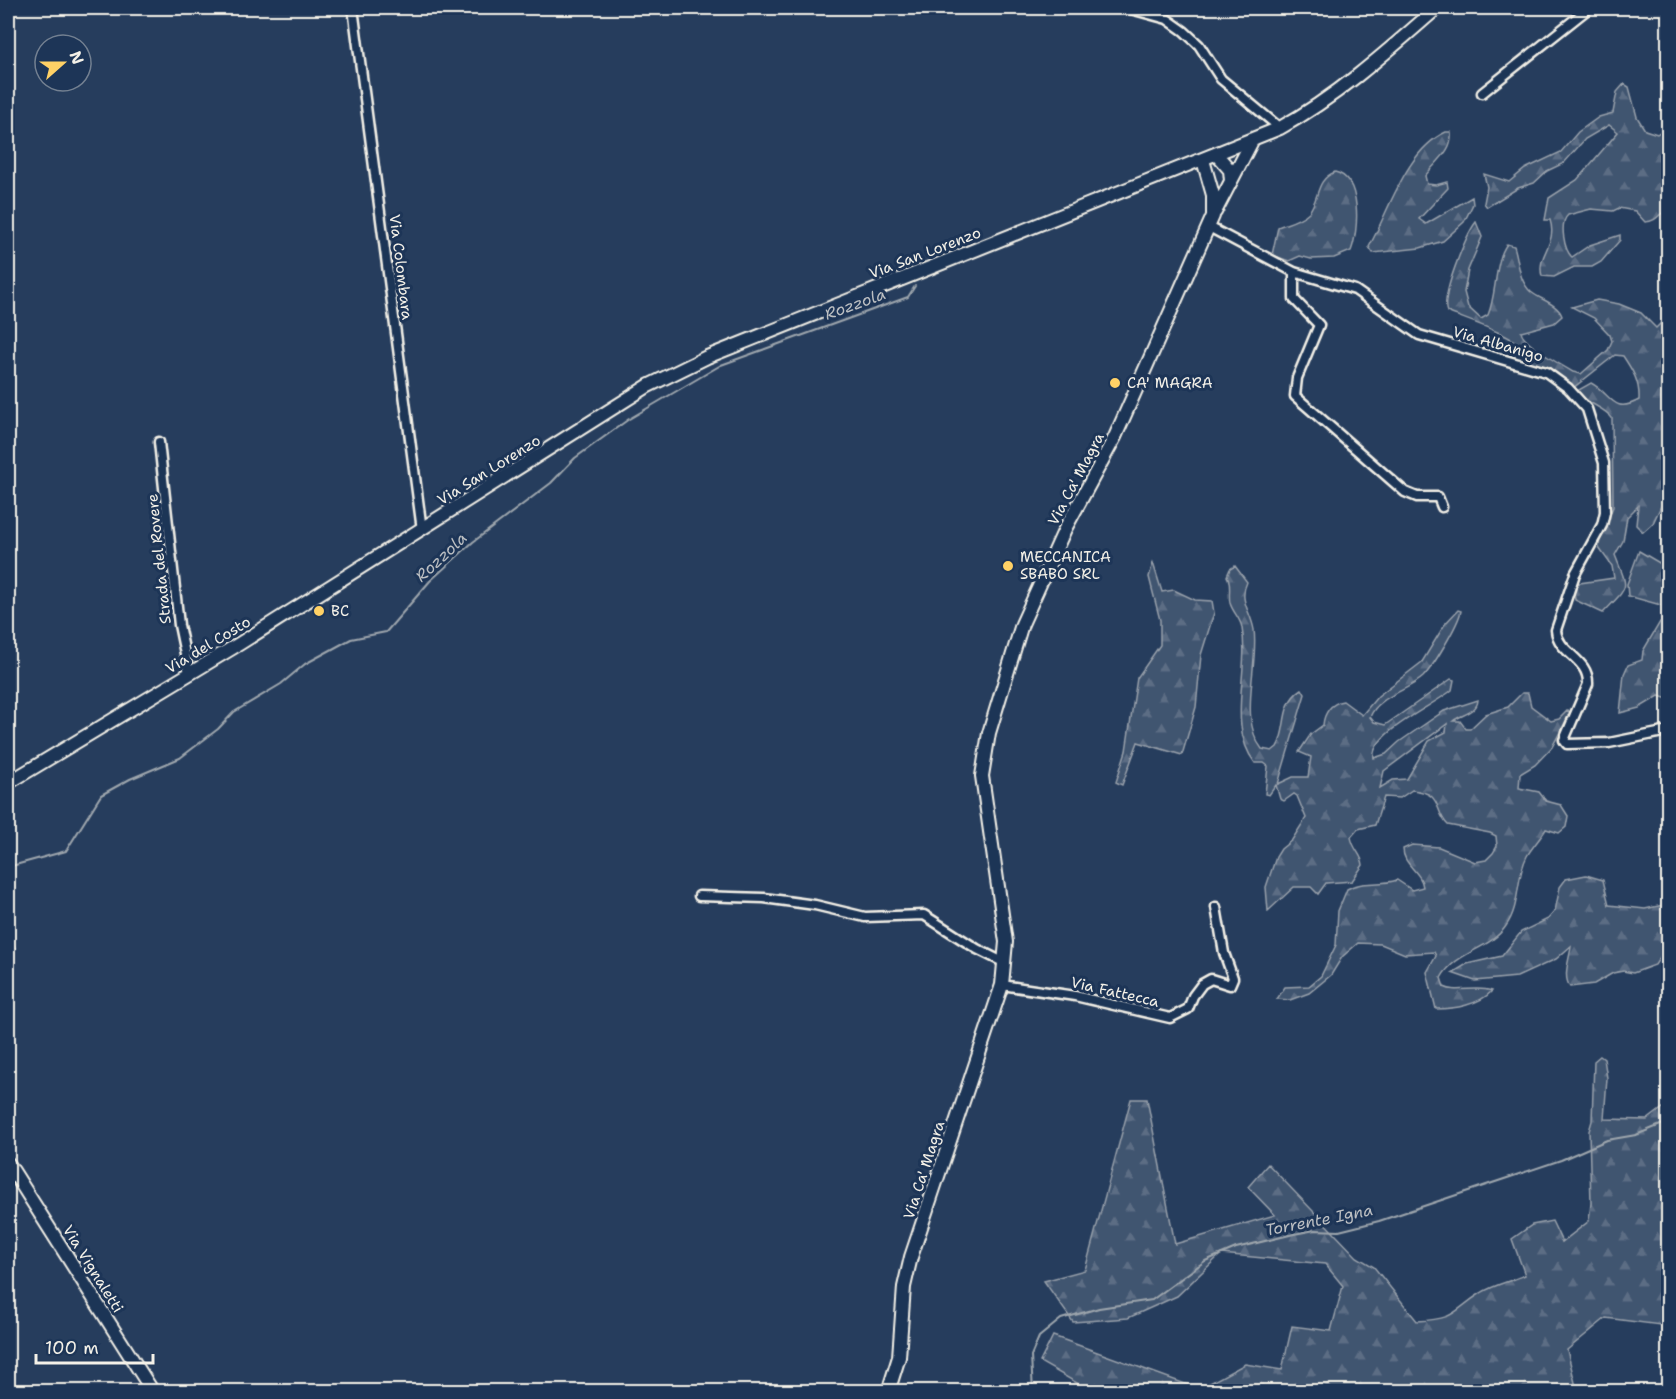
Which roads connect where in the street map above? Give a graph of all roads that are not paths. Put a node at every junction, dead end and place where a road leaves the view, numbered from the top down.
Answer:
1 (353, 8) edge
2 (1127, 8) edge
3 (1437, 8) edge
4 (1589, 8) edge
5 (1482, 93) dead end
6 (1280, 128) junction
7 (1252, 141) junction
8 (1216, 154) junction
9 (1203, 160) junction
10 (1228, 188) junction
11 (1211, 222) junction
12 (1294, 272) junction
13 (159, 442) dead end
14 (1442, 507) dead end
15 (422, 530) junction
16 (189, 673) junction
17 (1668, 731) edge
18 (8, 783) edge
19 (699, 896) dead end
20 (1216, 907) dead end
21 (1005, 963) junction
22 (1002, 985) junction
23 (8, 1163) edge
24 (153, 1392) edge
25 (888, 1392) edge

1 - 15 street, Via Colombara
2 - 6 street
3 - 6 street, Via San Lorenzo
4 - 5 street
6 - 7 street, Via San Lorenzo
7 - 8 street, Via San Lorenzo
7 - 10 street, Via Ca' Magra
8 - 9 street, Via San Lorenzo
8 - 10 street
9 - 11 street
9 - 15 street, Via San Lorenzo
10 - 11 street, Via Ca' Magra
11 - 12 street, Via Albanigo
11 - 21 street, Via Ca' Magra
12 - 14 street
12 - 17 street, Via Albanigo
13 - 16 street, Strada del Rovere
15 - 16 street, Via del Costo
16 - 18 street, Via del Costo
19 - 21 street
20 - 22 street, Via Fattecca
21 - 22 street, Via Ca' Magra
22 - 25 street, Via Ca' Magra
23 - 24 street, Via Vignaletti

